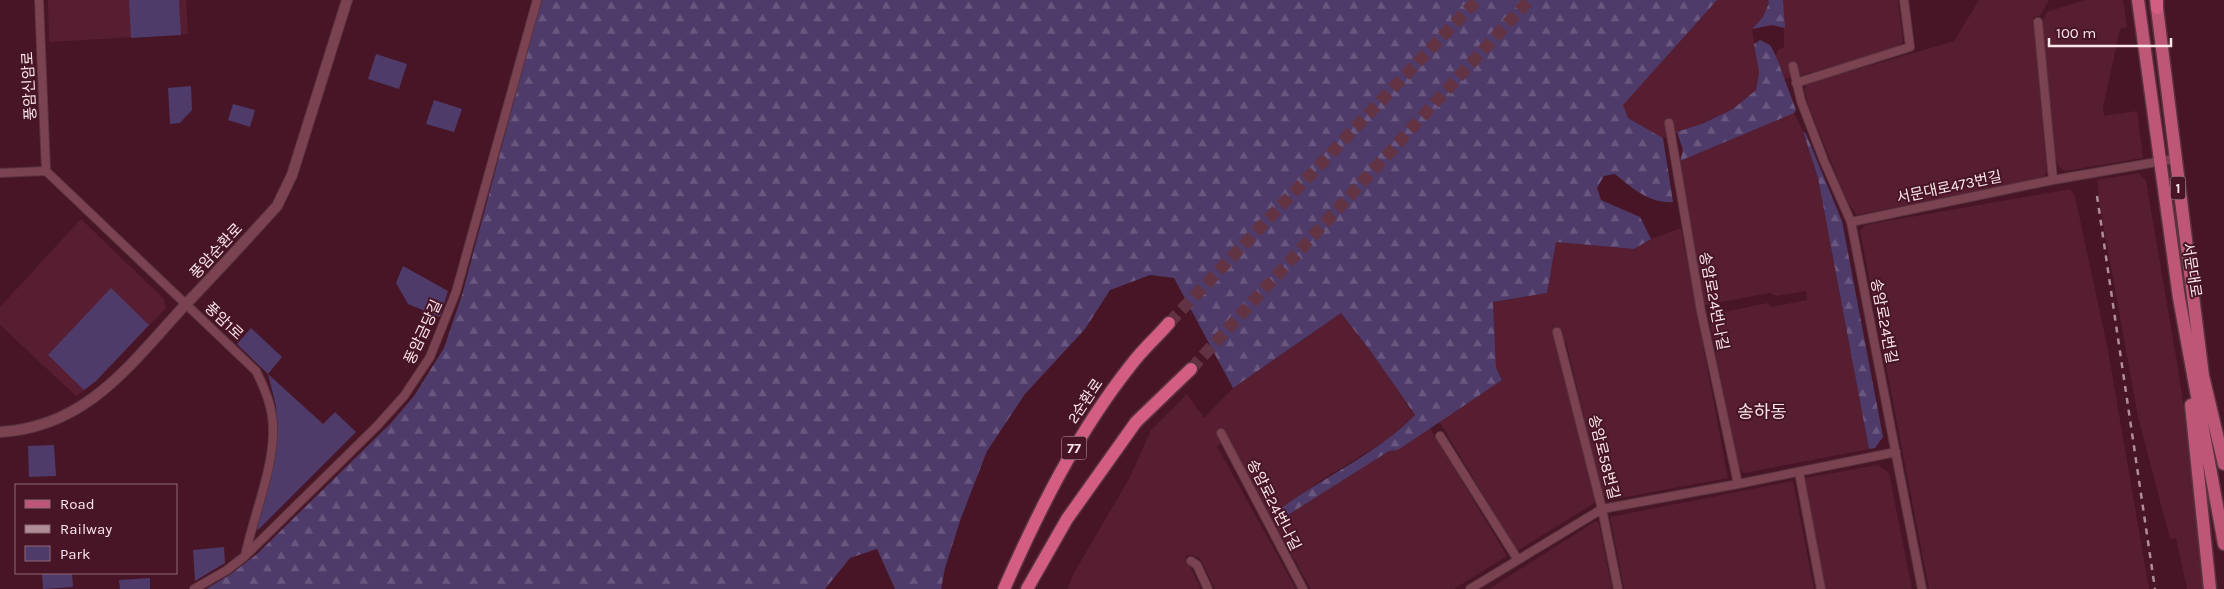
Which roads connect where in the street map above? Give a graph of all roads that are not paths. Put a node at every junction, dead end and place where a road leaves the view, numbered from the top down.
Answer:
1 (39, 0) edge
2 (347, 0) edge
3 (537, 0) edge
4 (1904, 0) edge
5 (2138, 0) edge
6 (2157, 3) edge
7 (2038, 22) dead end
8 (1793, 66) dead end
9 (1796, 83) junction
10 (1669, 122) dead end
11 (2174, 159) junction
12 (2159, 161) junction
13 (46, 171) junction
14 (0, 173) edge
15 (2053, 180) junction
16 (1851, 222) junction
17 (2179, 298) junction
18 (186, 304) junction
19 (1170, 323) tunnel mouth
20 (1557, 332) dead end
21 (1190, 369) tunnel mouth
22 (2203, 376) junction
23 (2224, 430) edge
24 (0, 432) edge
25 (1221, 433) dead end
26 (1440, 436) dead end
27 (1896, 452) junction
28 (2224, 464) edge
29 (1799, 472) junction
30 (1738, 484) junction
31 (1602, 509) junction
32 (2224, 544) edge
33 (245, 556) junction
34 (1518, 560) junction
35 (1191, 561) dead end
36 (194, 589) edge
37 (1004, 589) edge
38 (1027, 589) edge
39 (1208, 589) edge
40 (1303, 589) edge
41 (1470, 589) edge
42 (1618, 589) edge
43 (1821, 589) edge
44 (1922, 589) edge
45 (2210, 589) edge

1 - 13 street, 풍암신암로
2 - 18 street, 풍암순환로
3 - 33 street, 풍암금당길
4 - 9 street
5 - 12 main road, 서문대로 / 1
6 - 11 main road, 서문대로 / 1
7 - 15 street
8 - 9 street, 송암로24번길
9 - 16 street, 송암로24번길
10 - 30 street, 송암로24번나길
11 - 12 street, 서문대로473번길
11 - 22 main road, 서문대로 / 1
12 - 15 street, 서문대로473번길
12 - 17 main road, 서문대로 / 1
13 - 14 street
13 - 18 street, 풍암1로
15 - 16 street, 서문대로473번길
16 - 27 street, 송암로24번길
17 - 32 main road, 서문대로 / 1
17 - 45 main road
18 - 24 street, 풍암순환로
18 - 33 street, 풍암1로
19 - 37 highway, 2순환로 / 77
20 - 31 street, 송암로58번길
21 - 38 highway, 77
22 - 23 main road
22 - 28 main road, 서문대로 / 1
25 - 40 street, 송암로24번나길
26 - 34 street
27 - 29 street
27 - 44 street, 송암로24번길
29 - 30 street
29 - 43 street
30 - 31 street
31 - 34 street
31 - 42 street, 송암로58번길
33 - 36 street, 풍암금당길
34 - 41 street
35 - 39 street

